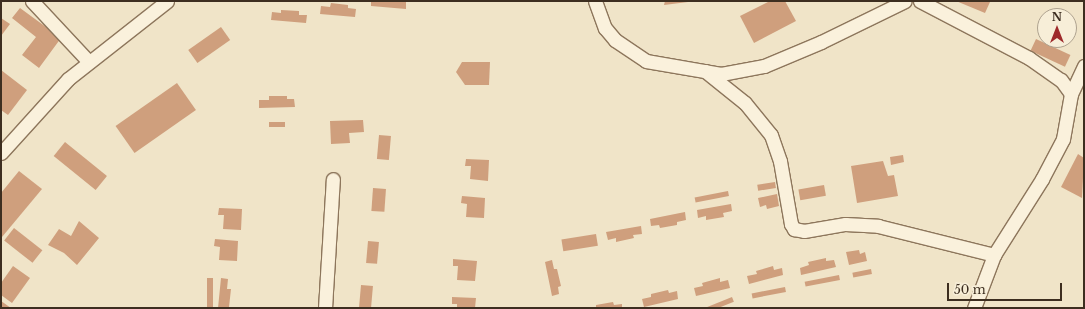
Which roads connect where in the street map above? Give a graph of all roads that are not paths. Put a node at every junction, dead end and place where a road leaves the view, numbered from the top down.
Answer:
1 (32, 1) edge
2 (167, 1) edge
3 (595, 1) edge
4 (905, 1) edge
5 (920, 1) edge
6 (89, 62) junction
7 (1084, 66) edge
8 (705, 71) junction
9 (1071, 94) junction
10 (1, 153) edge
11 (333, 179) dead end
12 (994, 254) junction
13 (325, 308) edge
14 (974, 308) edge

1 - 6 street
2 - 6 street
3 - 8 street
4 - 8 street
5 - 9 street
6 - 10 street
7 - 9 street
8 - 12 street
9 - 12 street
11 - 13 street
12 - 14 street

